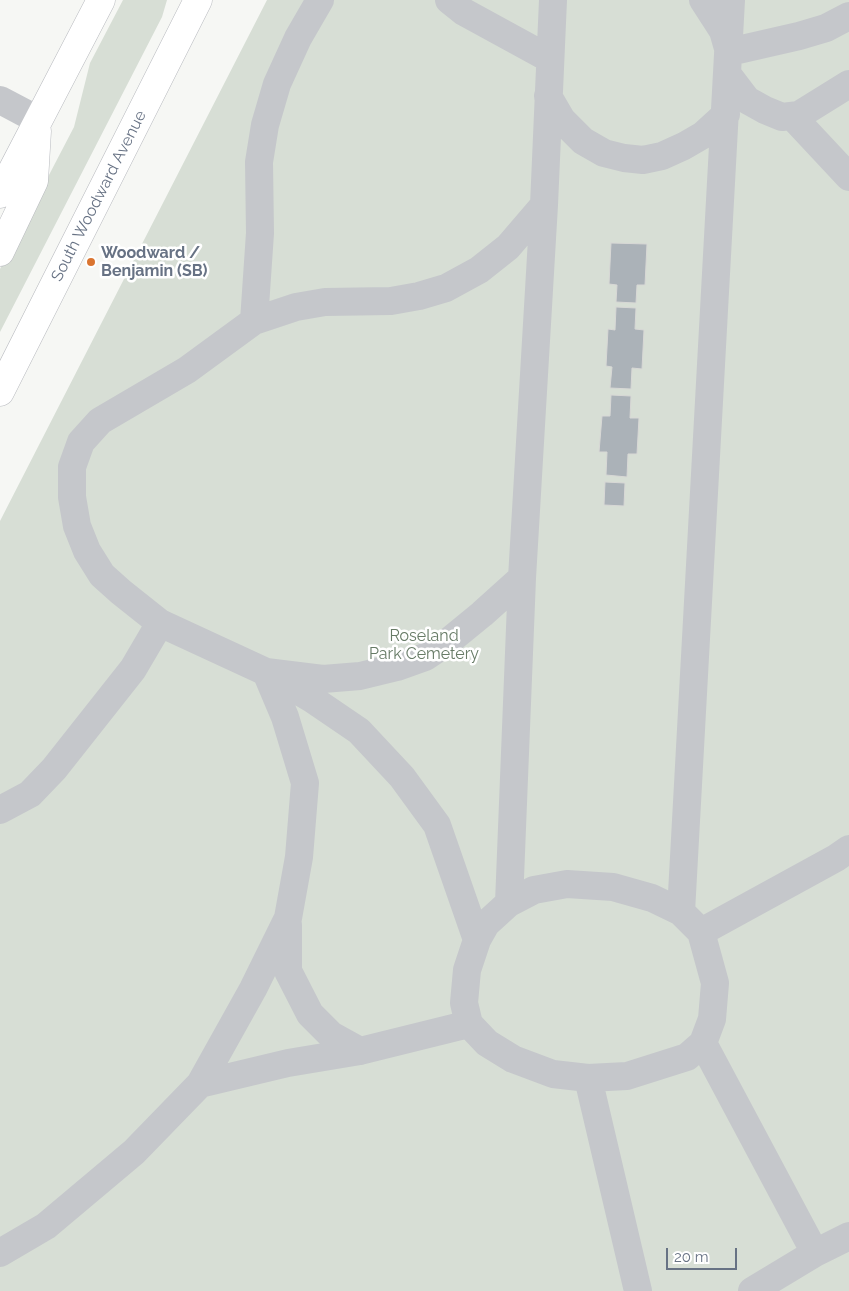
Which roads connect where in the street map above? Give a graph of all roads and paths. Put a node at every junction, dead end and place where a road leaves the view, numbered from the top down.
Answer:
1 (101, 0) edge
2 (320, 0) edge
3 (449, 0) edge
4 (703, 0) edge
5 (731, 0) edge
6 (558, 5) edge
7 (192, 6) edge
8 (849, 16) edge
9 (550, 59) junction
10 (728, 63) junction
11 (849, 84) edge
12 (548, 96) junction
13 (0, 100) edge
14 (726, 114) junction
15 (792, 116) junction
16 (38, 120) junction
17 (849, 177) edge
18 (0, 194) edge
19 (544, 205) junction
20 (0, 252) edge
21 (254, 321) junction
22 (2, 386) edge
23 (522, 578) junction
24 (160, 623) junction
25 (266, 672) junction
26 (0, 810) edge
27 (849, 849) edge
28 (509, 903) junction
29 (681, 912) junction
30 (288, 918) junction
31 (701, 932) junction
32 (477, 940) junction
33 (469, 1024) junction
34 (703, 1043) junction
35 (360, 1051) junction
36 (588, 1078) junction
37 (200, 1084) junction
38 (849, 1236) edge
39 (0, 1253) edge
40 (815, 1253) junction
41 (638, 1291) edge
42 (752, 1291) edge

1 - 16 main road
2 - 21 street
3 - 9 street
4 - 10 street
5 - 10 street
6 - 9 street
7 - 22 main road, South Woodward Avenue
8 - 10 street
9 - 12 street
10 - 14 street
10 - 15 street
11 - 15 street
12 - 14 street
12 - 19 street
13 - 16 street
14 - 29 street
15 - 17 street
16 - 18 main road
16 - 20 main road
19 - 21 street
19 - 23 street
21 - 24 street
23 - 25 street
23 - 28 street
24 - 25 street
24 - 26 street
25 - 30 street
25 - 32 street
27 - 31 street
28 - 29 street
28 - 32 street
29 - 31 street
30 - 35 street
30 - 37 street
31 - 34 street
32 - 33 street
33 - 35 street
33 - 36 street
34 - 36 street
34 - 40 street
35 - 37 street
36 - 41 street
37 - 39 street
38 - 40 street
40 - 42 street

